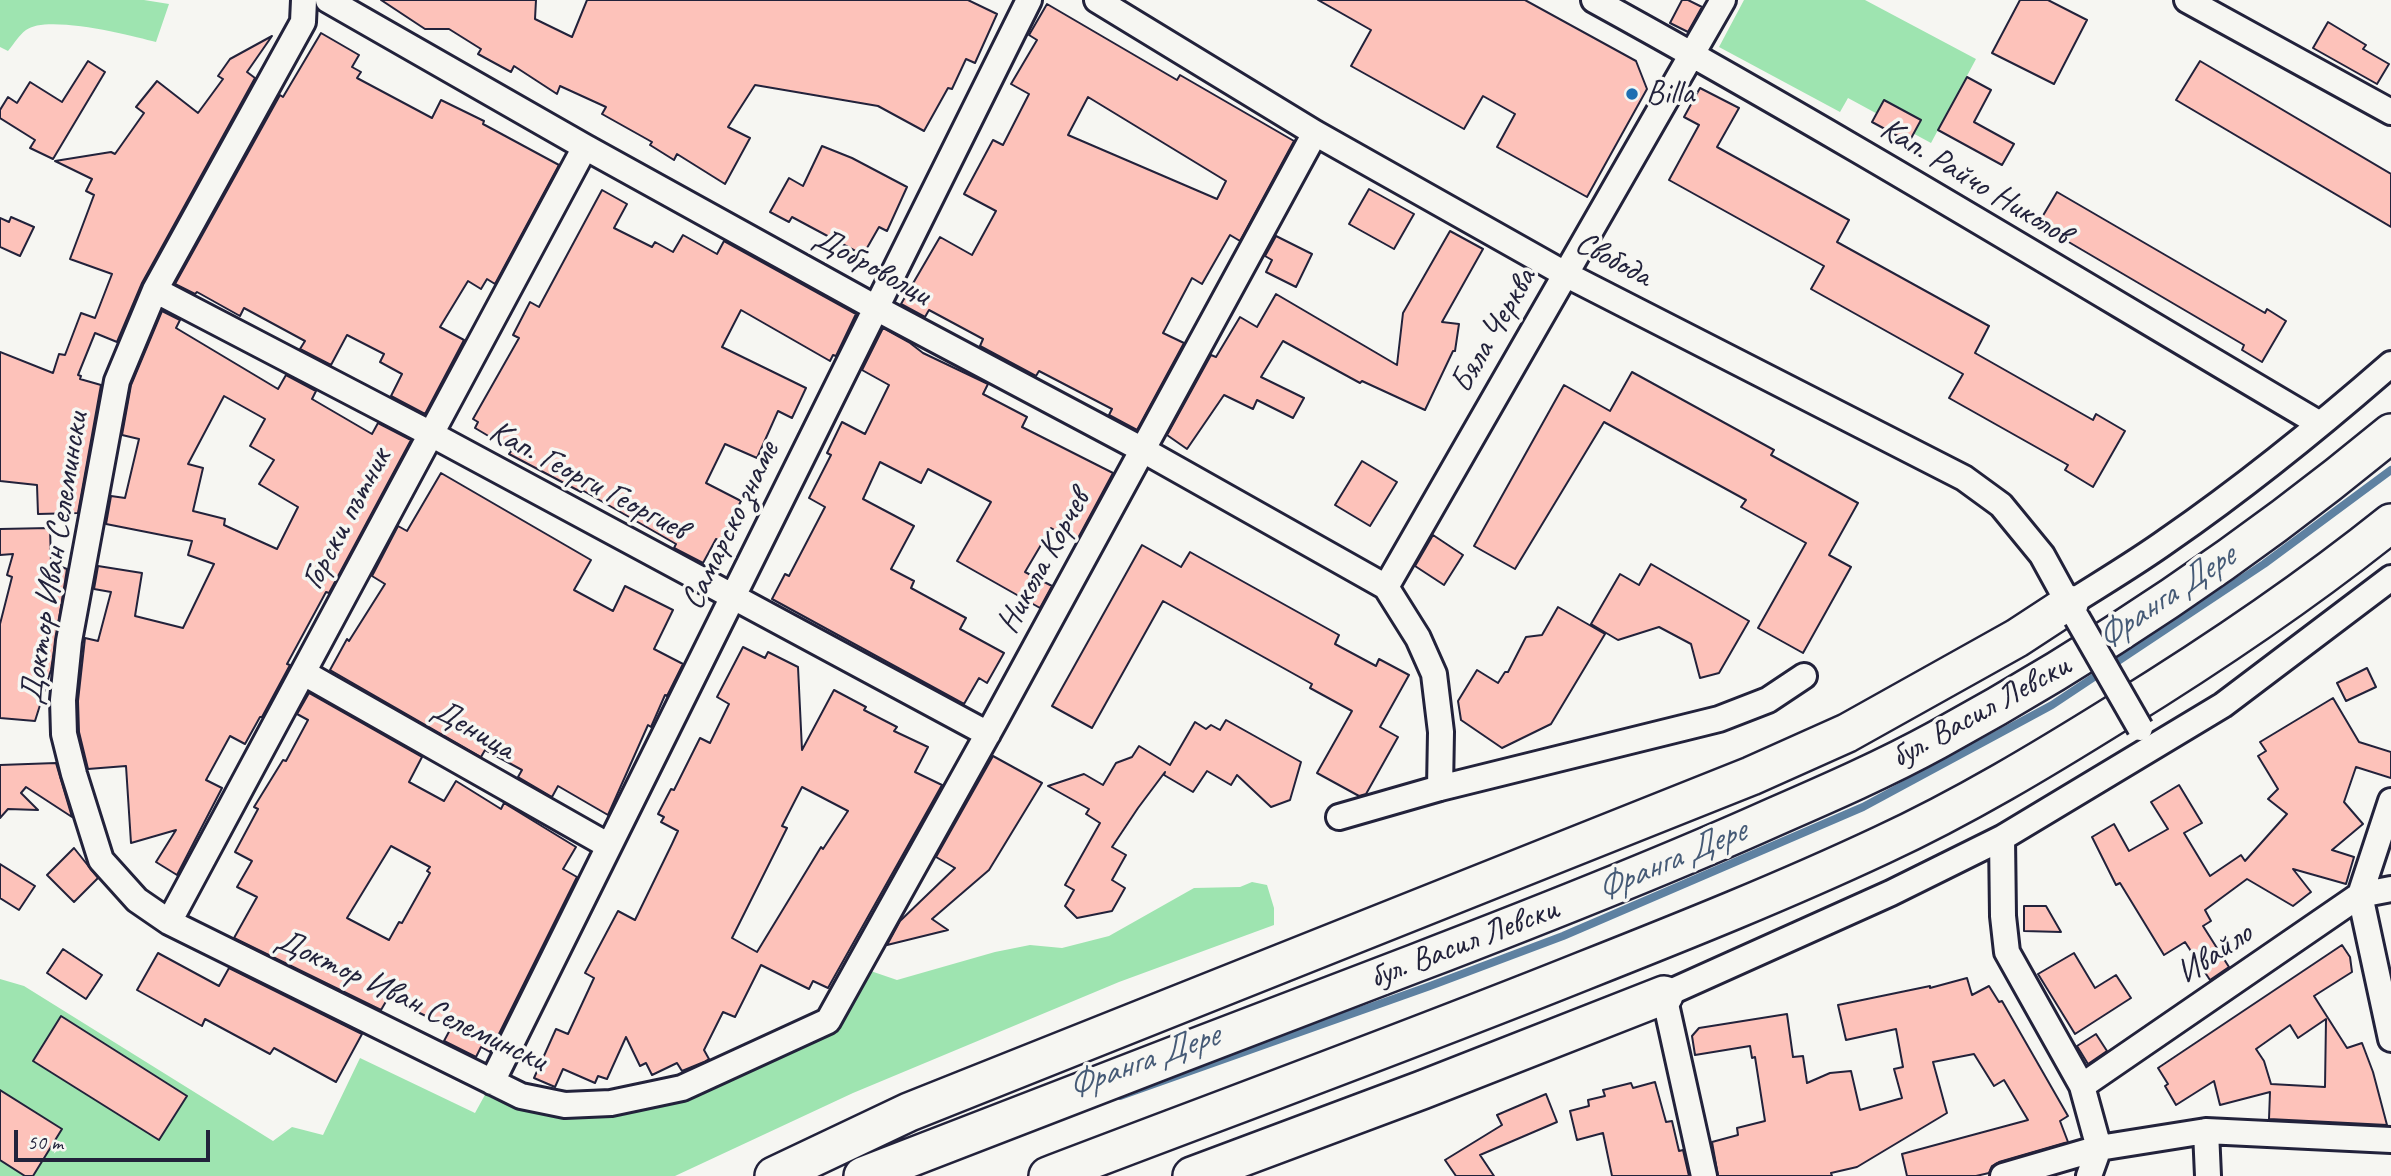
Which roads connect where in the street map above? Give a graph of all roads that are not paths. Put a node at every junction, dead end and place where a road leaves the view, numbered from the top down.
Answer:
1 (304, 0) edge
2 (328, 0) edge
3 (1029, 0) edge
4 (1097, 0) edge
5 (1594, 0) edge
6 (1723, 0) edge
7 (2188, 0) edge
8 (1692, 54) junction
9 (2391, 112) edge
10 (1315, 133) junction
11 (585, 147) junction
12 (1565, 274) junction
13 (155, 290) junction
14 (876, 308) junction
15 (2391, 364) edge
16 (2320, 424) junction
17 (2391, 433) edge
18 (431, 434) junction
19 (1143, 450) junction
20 (2391, 523) edge
21 (2391, 578) edge
22 (1386, 587) junction
23 (732, 597) junction
24 (2073, 611) junction
25 (304, 673) junction
26 (1804, 676) dead end
27 (988, 734) junction
28 (2152, 750) junction
29 (1440, 788) junction
30 (2391, 801) edge
31 (1339, 817) dead end
32 (2001, 838) junction
33 (609, 846) junction
34 (2391, 889) edge
35 (2360, 895) junction
36 (169, 922) junction
37 (1664, 995) junction
38 (828, 1021) joint
39 (2391, 1040) edge
40 (492, 1082) junction
41 (2082, 1086) junction
42 (2206, 1131) junction
43 (2391, 1140) edge
44 (2099, 1148) junction
45 (774, 1176) edge
46 (863, 1176) edge
47 (1048, 1176) edge
48 (1192, 1176) edge
49 (1704, 1176) edge
50 (2003, 1176) edge
51 (2089, 1176) edge
52 (2208, 1176) edge

1 - 13 street, Доктор Иван Селемински
2 - 11 street, Доброволци
3 - 14 street, Самарско знаме
4 - 10 street, Свобода
5 - 8 street, Кап. Райчо Николов
6 - 8 street, Бяла Черква
7 - 9 street
8 - 12 street, Бяла Черква
8 - 16 street, Кап. Райчо Николов
10 - 12 street, Свобода
10 - 19 street, Никола Корчев
11 - 14 street, Доброволци
11 - 18 street, Горски пътник
12 - 22 street, Бяла Черква
12 - 24 street, Свобода
13 - 18 street, Кап. Георги Георгиев
13 - 36 street, Доктор Иван Селемински
14 - 19 street, Доброволци
14 - 23 street, Самарско знаме
15 - 16 street
16 - 24 street
17 - 46 highway, бул. Васил Левски
18 - 23 street, Кап. Георги Георгиев
18 - 25 street, Горски пътник
19 - 22 street, Доброволци
19 - 27 street, Никола Корчев
20 - 47 highway, бул. Васил Левски
21 - 28 street
22 - 29 street
23 - 27 street, Кап. Георги Георгиев
23 - 33 street, Самарско знаме
24 - 28 street, Свобода, bridge
24 - 45 highway
25 - 33 street, Деница
25 - 36 street, Горски пътник
26 - 29 street
27 - 38 street, Никола Корчев
28 - 32 street
29 - 31 street
30 - 35 street
32 - 37 street
32 - 41 street
33 - 40 street, Самарско знаме
34 - 35 street, Ивайло
35 - 39 street
35 - 41 street, Ивайло
36 - 40 street, Доктор Иван Селемински
37 - 48 highway
37 - 49 street
38 - 40 street, Доктор Иван Селемински
41 - 44 street
42 - 43 street
42 - 44 street
42 - 52 street
44 - 50 street
44 - 51 street

